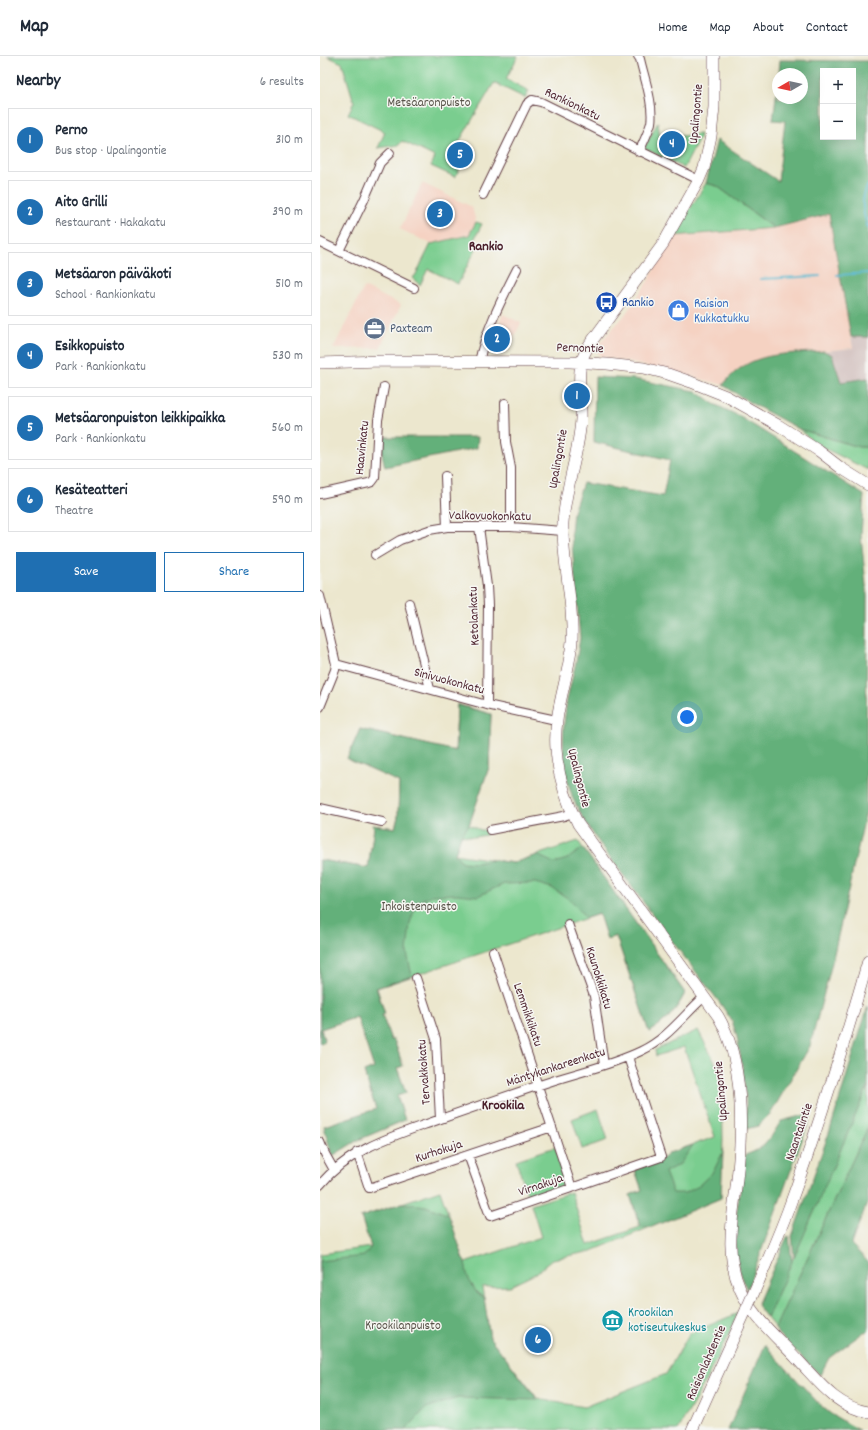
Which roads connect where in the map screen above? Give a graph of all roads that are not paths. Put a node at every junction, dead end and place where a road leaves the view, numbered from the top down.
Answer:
1 (638, 56) edge
2 (714, 56) edge
3 (639, 152) junction
4 (390, 153) dead end
5 (699, 180) junction
6 (483, 195) dead end
7 (320, 242) edge
8 (339, 251) junction
9 (517, 269) dead end
10 (414, 288) dead end
11 (479, 362) junction
12 (581, 362) junction
13 (320, 363) edge
14 (384, 387) dead end
15 (505, 403) dead end
16 (819, 452) junction
17 (445, 476) dead end
18 (868, 476) edge
19 (868, 484) edge
20 (320, 494) edge
21 (447, 527) junction
22 (479, 527) junction
23 (511, 527) junction
24 (563, 531) junction
25 (375, 555) dead end
26 (320, 596) edge
27 (409, 602) dead end
28 (336, 664) junction
29 (430, 689) junction
30 (487, 705) junction
31 (320, 706) edge
32 (556, 720) junction
33 (320, 808) edge
34 (572, 813) junction
35 (382, 822) dead end
36 (490, 830) dead end
37 (568, 924) dead end
38 (493, 951) dead end
39 (868, 961) edge
40 (416, 978) dead end
41 (703, 998) junction
42 (628, 1057) junction
43 (604, 1065) junction
44 (538, 1086) junction
45 (440, 1119) junction
46 (552, 1127) junction
47 (320, 1142) edge
48 (357, 1152) junction
49 (468, 1155) junction
50 (334, 1170) junction
51 (320, 1185) edge
52 (572, 1188) junction
53 (748, 1308) joint
54 (868, 1412) edge
55 (691, 1429) edge

1 - 3 street
2 - 5 street, Upalingontie
3 - 5 street, Rankionkatu
3 - 6 street, Rankionkatu
4 - 8 street
5 - 12 street, Upalingontie
7 - 8 street
8 - 10 street
9 - 11 street
11 - 12 street, Pernontie
11 - 13 street, Pernontie
12 - 16 street, Pernontie
12 - 24 street, Upalingontie
14 - 20 street, Haavinkatu
15 - 23 street
16 - 18 street, Pernontie
16 - 19 street, Pernontie
17 - 21 street
21 - 22 street, Valkovuokonkatu
21 - 25 street, Valkovuokonkatu
22 - 23 street, Valkovuokonkatu
22 - 30 street, Ketolankatu
23 - 24 street, Valkovuokonkatu
24 - 32 street, Upalingontie
26 - 28 street
27 - 29 street
28 - 29 street, Sinivuokonkatu
28 - 31 street
29 - 30 street, Sinivuokonkatu
30 - 32 street, Sinivuokonkatu
32 - 34 street, Upalingontie
33 - 35 street
34 - 36 street
34 - 41 street, Upalingontie
37 - 43 street, Kaunokkikatu
38 - 44 street, Lemmikkikatu
39 - 53 street, Naantalintie, bridge
40 - 45 street, Tervakkokatu
41 - 42 street, Mäntykankareenkatu
41 - 54 street, Upalingontie
42 - 43 street, Mäntykankareenkatu
42 - 52 street, Virnakuja
43 - 44 street, Mäntykankareenkatu
44 - 45 street, Mäntykankareenkatu
44 - 46 street, Lemmikkikatu
45 - 48 street, Mäntykankareenkatu
46 - 49 street, Kurhokuja
46 - 52 street, Lemmikkikatu
47 - 50 street
48 - 49 street, Kurhokuja
48 - 50 street, Mäntykankareenkatu
49 - 52 street, Virnakuja
50 - 51 street, Mäntykankareenkatu
53 - 55 street, Raisionlahdentie

